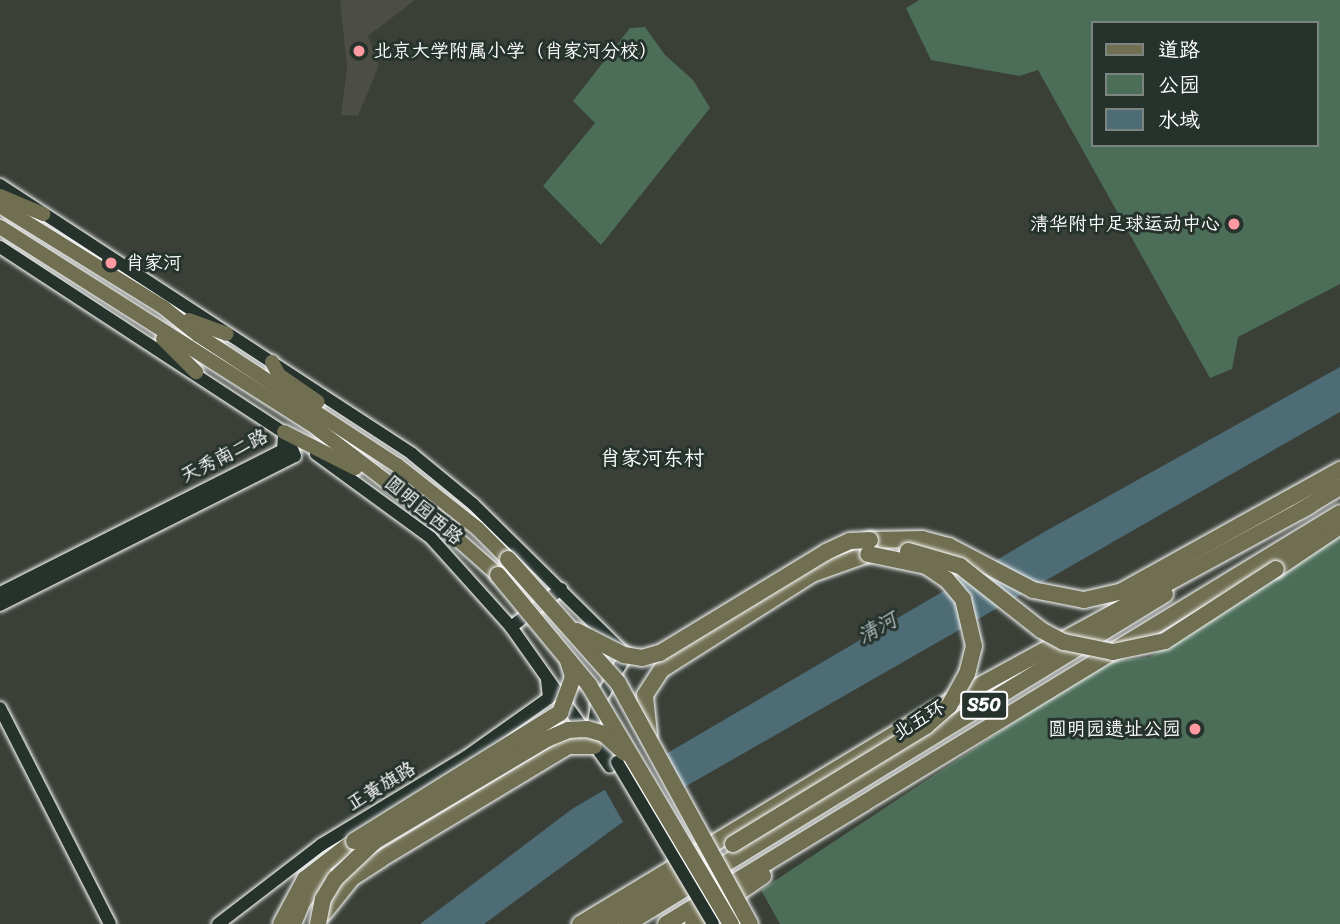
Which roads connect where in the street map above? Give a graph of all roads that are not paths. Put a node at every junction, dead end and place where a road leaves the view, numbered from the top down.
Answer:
1 (0, 185) edge
2 (0, 196) edge
3 (0, 205) edge
4 (43, 214) junction
5 (0, 227) edge
6 (0, 247) edge
7 (163, 307) junction
8 (145, 321) junction
9 (227, 334) junction
10 (272, 362) junction
11 (196, 372) junction
12 (284, 432) junction
13 (351, 434) junction
14 (1340, 470) edge
15 (1340, 487) edge
16 (1308, 506) junction
17 (428, 513) junction
18 (1340, 513) edge
19 (1340, 526) edge
20 (868, 554) junction
21 (508, 559) joint
22 (498, 575) joint
23 (561, 589) junction
24 (0, 593) edge
25 (0, 605) edge
26 (565, 624) junction
27 (511, 628) junction
28 (548, 634) junction
29 (547, 676) junction
30 (597, 705) junction
31 (0, 708) edge
32 (571, 712) junction
33 (594, 746) junction
34 (948, 751) junction
35 (655, 753) junction
36 (613, 765) junction
37 (640, 765) junction
38 (354, 842) junction
39 (110, 924) edge
40 (218, 924) edge
41 (281, 924) edge
42 (293, 924) edge
43 (318, 924) edge
44 (580, 924) edge
45 (603, 924) edge
46 (627, 924) edge
47 (666, 924) edge
48 (693, 924) edge
49 (703, 924) edge
50 (713, 924) edge
51 (731, 924) edge
52 (750, 924) edge

1 - 4 street, 圆明园西路
2 - 4 main road
3 - 7 main road, 圆明园西路
4 - 9 street, 圆明园西路
5 - 8 main road, 圆明园西路
6 - 11 street, 圆明园西路
7 - 9 main road
7 - 13 main road, 圆明园西路
8 - 11 main road
8 - 17 main road, 圆明园西路
9 - 10 street, 圆明园西路
10 - 13 main road
10 - 23 street, 圆明园西路
11 - 12 street, 圆明园西路
12 - 17 main road
12 - 24 street, 天秀南二路
12 - 25 street, 天秀南二路
12 - 27 street, 圆明园西路
13 - 21 main road, 圆明园西路
14 - 26 highway, bridge
15 - 16 highway, 北五环 / S50
16 - 44 highway
16 - 46 highway, 北五环 / S50
17 - 22 main road, 圆明园西路
18 - 34 highway, S50
19 - 20 highway, bridge
20 - 35 highway, bridge
20 - 45 highway, bridge
21 - 26 highway, 圆明园西路, bridge
22 - 28 highway, 圆明园西路, bridge
23 - 27 street
23 - 30 street, 圆明园西路
26 - 35 highway, 圆明园西路, bridge
27 - 29 street, 圆明园西路
28 - 37 highway, 圆明园西路, bridge
28 - 38 highway, bridge
29 - 32 street, 圆明园西路
29 - 40 street, 正黄旗路
30 - 32 street
30 - 36 street, 圆明园西路
31 - 39 street
32 - 33 street, 圆明园西路
33 - 36 street, 圆明园西路
33 - 43 highway, bridge
34 - 47 highway, S50
34 - 48 highway
35 - 52 highway, 圆明园西路, bridge
36 - 49 street, 圆明园西路
36 - 50 street, 圆明园西路, bridge
37 - 43 highway, bridge
37 - 51 highway, 圆明园西路, bridge
38 - 41 highway
38 - 42 highway

